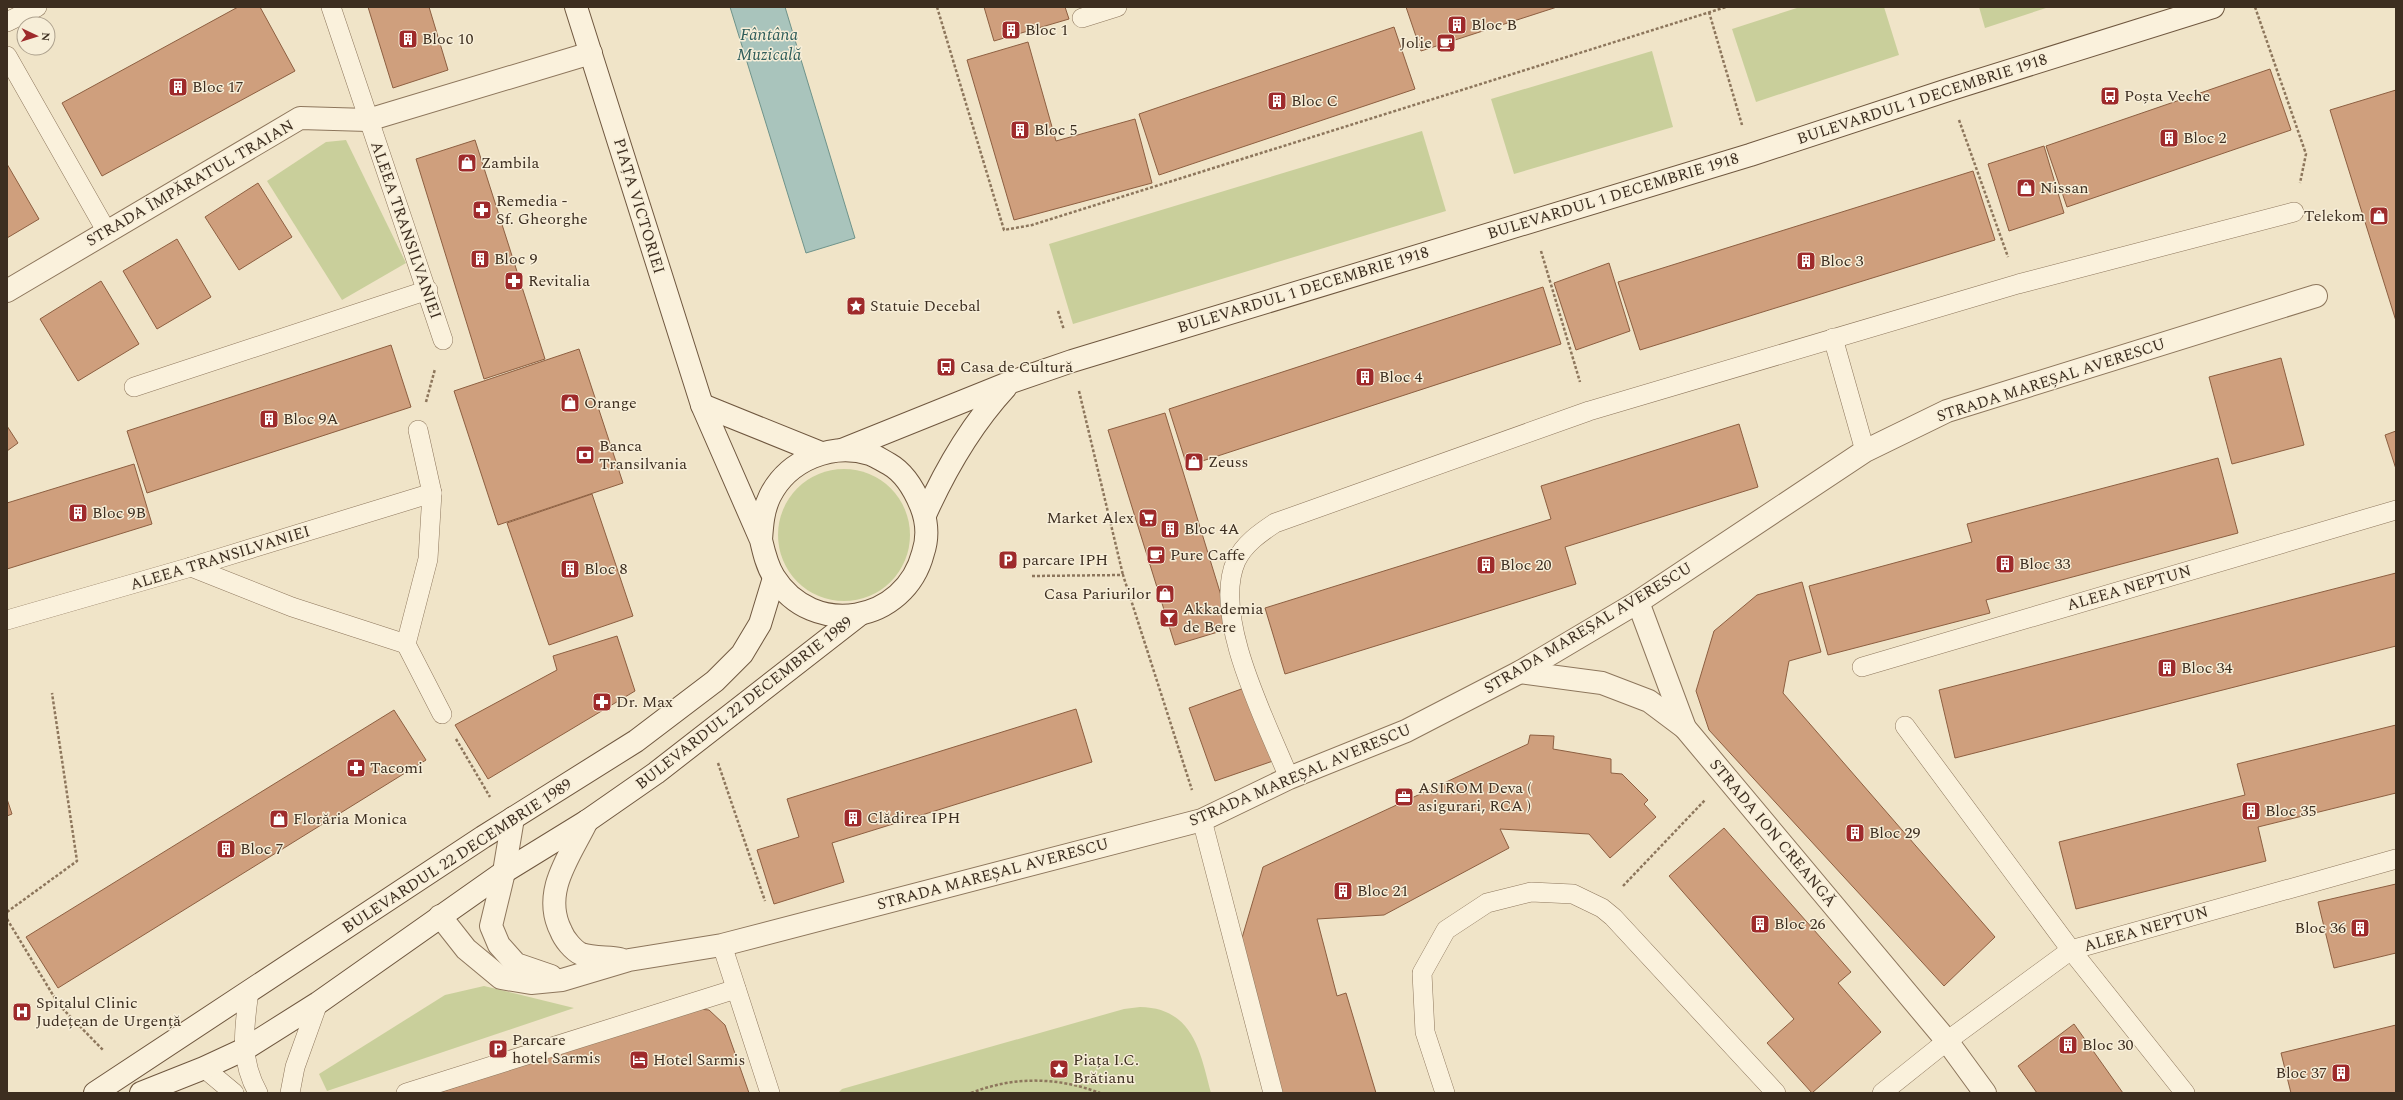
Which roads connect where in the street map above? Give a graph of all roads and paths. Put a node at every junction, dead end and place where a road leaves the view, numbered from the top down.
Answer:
1 (36, 7) edge
2 (331, 7) edge
3 (576, 7) edge
4 (937, 7) edge
5 (1117, 7) edge
6 (1726, 7) edge
7 (2213, 7) edge
8 (2255, 7) edge
9 (1709, 12) junction
10 (1082, 18) dead end
11 (7, 22) edge
12 (591, 53) junction
13 (7, 56) edge
14 (1948, 90) junction
15 (368, 120) junction
16 (1750, 154) junction
17 (2294, 212) joint
18 (1532, 220) junction
19 (107, 232) junction
20 (2018, 284) junction
21 (428, 290) junction
22 (7, 291) edge
23 (2316, 296) dead end
24 (1058, 311) dead end
25 (1833, 338) junction
26 (443, 340) joint
27 (1072, 361) junction
28 (1011, 382) junction
29 (134, 387) dead end
30 (702, 405) junction
31 (1589, 411) junction
32 (418, 430) joint
33 (842, 450) junction
34 (1865, 451) junction
35 (821, 453) junction
36 (432, 493) junction
37 (2396, 510) edge
38 (925, 515) junction
39 (761, 540) junction
40 (191, 567) junction
41 (1123, 575) junction
42 (1032, 576) dead end
43 (774, 578) junction
44 (1638, 602) junction
45 (859, 615) junction
46 (7, 620) edge
47 (406, 644) junction
48 (1862, 666) dead end
49 (1520, 672) junction
50 (52, 693) dead end
51 (442, 714) joint
52 (719, 725) junction
53 (1905, 726) dead end
54 (1685, 728) junction
55 (1726, 777) junction
56 (1289, 778) junction
57 (1202, 820) junction
58 (509, 821) junction
59 (587, 821) junction
60 (2396, 859) edge
61 (504, 872) junction
62 (1602, 908) junction
63 (7, 912) edge
64 (440, 916) junction
65 (7, 919) edge
66 (775, 932) junction
67 (722, 946) junction
68 (2071, 950) junction
69 (629, 960) junction
70 (562, 980) junction
71 (736, 989) junction
72 (248, 991) junction
73 (318, 1003) junction
74 (1947, 1041) junction
75 (244, 1049) junction
76 (204, 1068) junction
77 (124, 1072) junction
78 (95, 1093) edge
79 (141, 1093) edge
80 (234, 1093) edge
81 (258, 1093) edge
82 (290, 1093) edge
83 (406, 1093) edge
84 (770, 1093) edge
85 (971, 1093) edge
86 (1100, 1093) edge
87 (1273, 1093) edge
88 (1445, 1093) edge
89 (1776, 1093) edge
90 (1882, 1093) edge
91 (1985, 1093) edge
92 (2185, 1093) edge

1 - 11 lane
2 - 15 lane, ALEEA TRANSILVANIEI
3 - 12 street, PIAȚA VICTORIEI
4 - 9 path
5 - 10 lane
6 - 9 path
7 - 14 street, BULEVARDUL 1 DECEMBRIE 1918
8 - 17 path
9 - 16 path
12 - 15 street, STRADA ÎMPĂRATUL TRAIAN
12 - 30 street, PIAȚA VICTORIEI
13 - 19 lane
14 - 16 street, BULEVARDUL 1 DECEMBRIE 1918
14 - 20 path
15 - 19 street, STRADA ÎMPĂRATUL TRAIAN
15 - 21 lane, ALEEA TRANSILVANIEI
16 - 18 street, BULEVARDUL 1 DECEMBRIE 1918
17 - 20 lane
18 - 27 street, BULEVARDUL 1 DECEMBRIE 1918
18 - 31 path
19 - 22 street, STRADA ÎMPĂRATUL TRAIAN
20 - 25 lane
21 - 26 lane, ALEEA TRANSILVANIEI
21 - 29 lane
23 - 34 street, STRADA MAREȘAL AVERESCU
24 - 27 path
25 - 31 lane
25 - 34 lane
26 - 32 path
27 - 28 street, BULEVARDUL 1 DECEMBRIE 1918
27 - 41 path
28 - 33 street, BULEVARDUL 1 DECEMBRIE 1918
28 - 38 street, BULEVARDUL 1 DECEMBRIE 1918
30 - 35 street
30 - 39 street, PIAȚA VICTORIEI
31 - 56 lane
32 - 36 lane
33 - 35 street, PIAȚA VICTORIEI
33 - 38 street, PIAȚA VICTORIEI
34 - 44 street, STRADA MAREȘAL AVERESCU
35 - 39 street, PIAȚA VICTORIEI
36 - 40 lane, ALEEA TRANSILVANIEI
36 - 47 lane
37 - 48 lane, ALEEA NEPTUN
38 - 45 street, PIAȚA VICTORIEI
39 - 43 street, PIAȚA VICTORIEI
40 - 46 lane, ALEEA TRANSILVANIEI
40 - 47 lane
41 - 42 path
41 - 57 path
43 - 45 street, PIAȚA VICTORIEI
43 - 58 street, BULEVARDUL 22 DECEMBRIE 1989
44 - 49 street, STRADA MAREȘAL AVERESCU
44 - 54 street, STRADA ION CREANGĂ
45 - 52 street, BULEVARDUL 22 DECEMBRIE 1989
47 - 51 lane
49 - 54 street
49 - 56 street, STRADA MAREȘAL AVERESCU
50 - 63 path
51 - 58 path
52 - 59 street, BULEVARDUL 22 DECEMBRIE 1989
52 - 66 path
53 - 68 lane
54 - 55 street, STRADA ION CREANGĂ
55 - 62 path
55 - 74 street, STRADA ION CREANGĂ
56 - 57 street, STRADA MAREȘAL AVERESCU
57 - 66 street, STRADA MAREȘAL AVERESCU
57 - 87 lane
58 - 61 street
58 - 72 street, BULEVARDUL 22 DECEMBRIE 1989
59 - 61 street, BULEVARDUL 22 DECEMBRIE 1989
59 - 69 street, STRADA MAREȘAL AVERESCU
60 - 68 lane, ALEEA NEPTUN
61 - 64 street, BULEVARDUL 22 DECEMBRIE 1989
61 - 70 street
62 - 88 lane
62 - 89 lane
64 - 70 street, STRADA MAREȘAL AVERESCU
64 - 73 street, BULEVARDUL 22 DECEMBRIE 1989
65 - 77 path
66 - 67 street, STRADA MAREȘAL AVERESCU
67 - 69 street, STRADA MAREȘAL AVERESCU
67 - 71 lane
68 - 74 lane
68 - 92 lane, ALEEA NEPTUN
69 - 70 street, STRADA MAREȘAL AVERESCU
71 - 83 lane
71 - 84 lane
72 - 75 lane
72 - 77 street, BULEVARDUL 22 DECEMBRIE 1989
73 - 75 street, BULEVARDUL 22 DECEMBRIE 1989
73 - 82 lane
74 - 90 lane
74 - 91 street, STRADA ION CREANGĂ
75 - 76 street, BULEVARDUL 22 DECEMBRIE 1989
75 - 81 lane
76 - 79 street, BULEVARDUL 22 DECEMBRIE 1989
76 - 80 lane
77 - 78 street, BULEVARDUL 22 DECEMBRIE 1989
85 - 86 path

